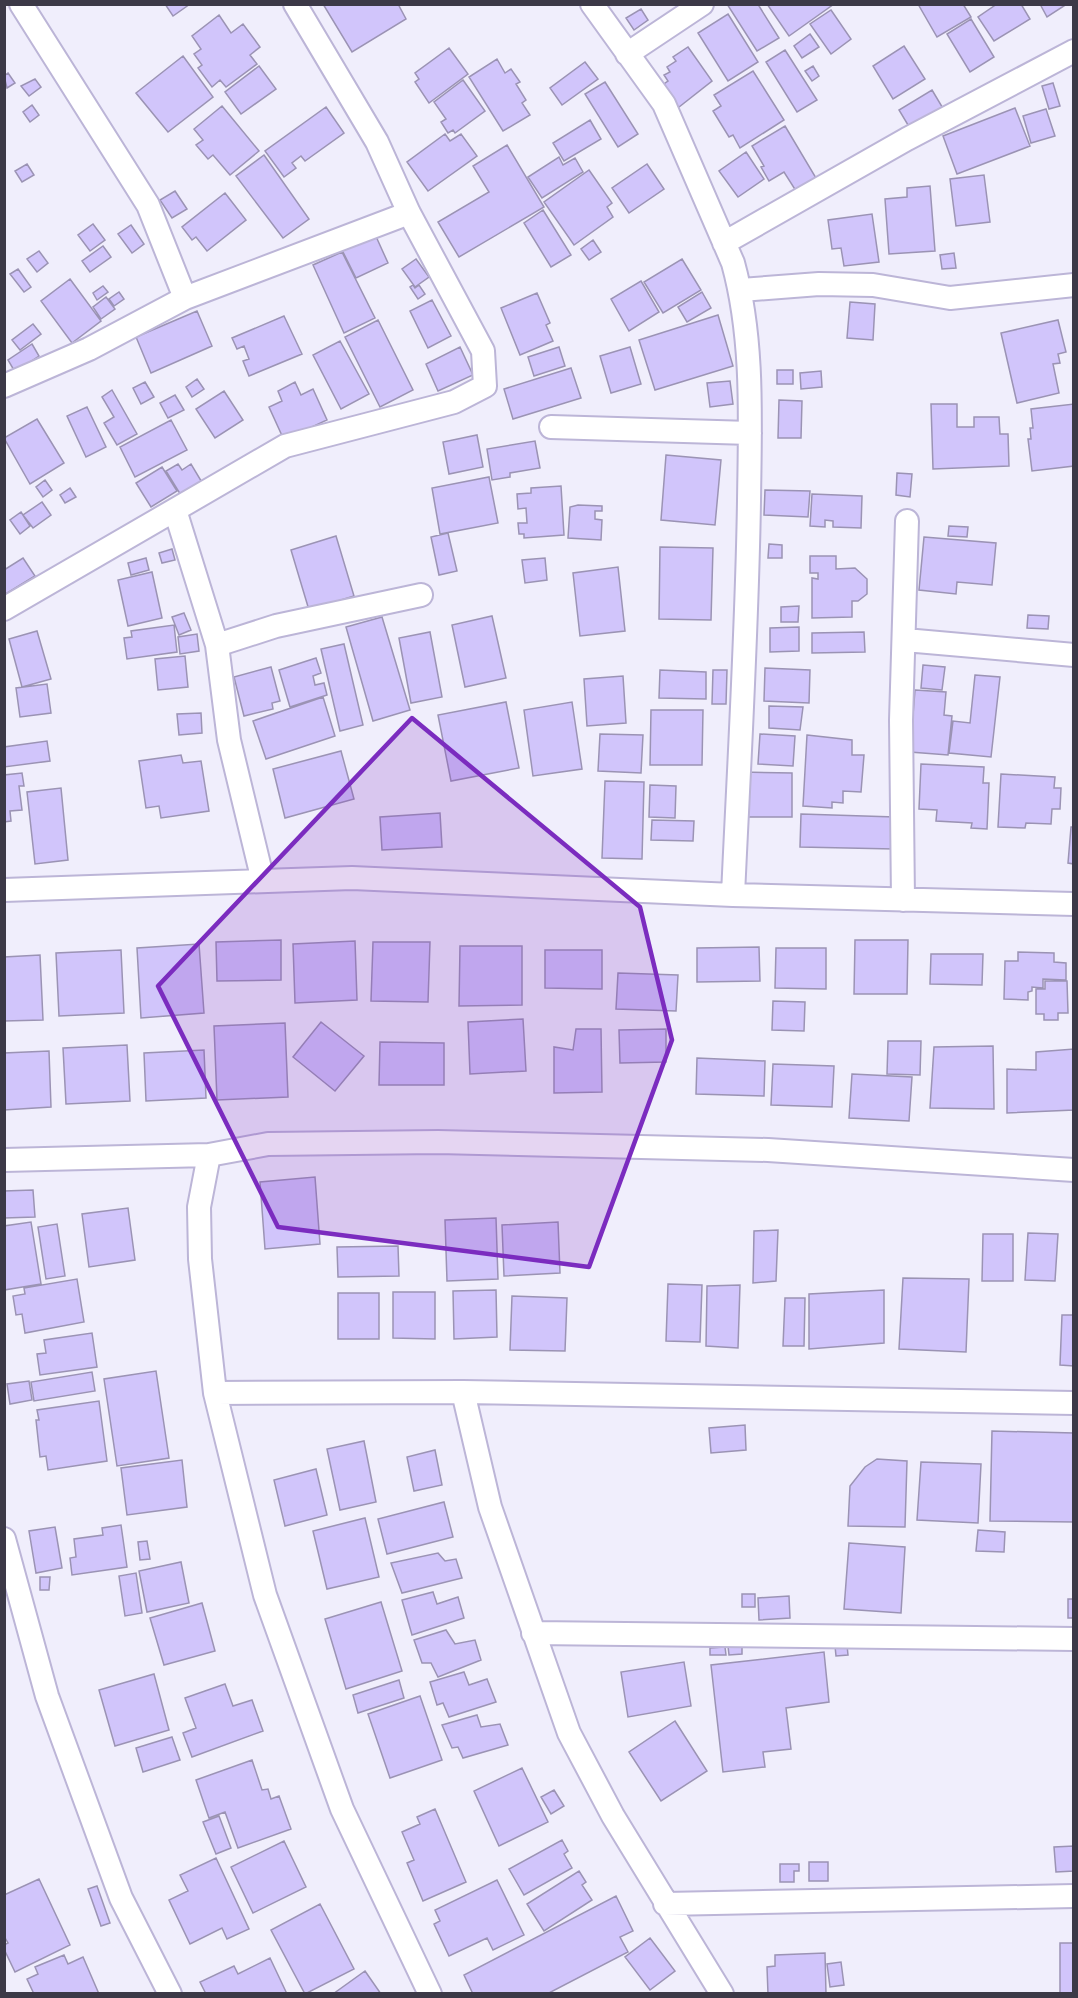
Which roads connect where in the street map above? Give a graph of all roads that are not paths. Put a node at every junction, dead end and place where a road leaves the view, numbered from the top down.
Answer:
1 (21, 4) edge
2 (295, 4) edge
3 (592, 4) edge
4 (702, 4) edge
5 (1074, 51) edge
6 (627, 54) junction
7 (409, 213) junction
8 (724, 243) junction
9 (1074, 285) edge
10 (741, 290) junction
11 (185, 298) junction
12 (4, 386) edge
13 (551, 427) dead end
14 (750, 433) junction
15 (175, 510) junction
16 (907, 521) dead end
17 (421, 595) dead end
18 (4, 609) edge
19 (905, 640) junction
20 (217, 645) junction
21 (1074, 655) edge
22 (263, 880) junction
23 (4, 890) edge
24 (733, 895) junction
25 (903, 900) junction
26 (1074, 904) edge
27 (208, 1155) junction
28 (4, 1160) edge
29 (1074, 1170) edge
30 (463, 1392) junction
31 (215, 1393) junction
32 (1074, 1403) edge
33 (4, 1539) edge
34 (533, 1633) junction
35 (1074, 1639) edge
36 (1074, 1896) edge
37 (664, 1904) junction
38 (170, 1994) edge
39 (430, 1994) edge
40 (722, 1994) edge

1 - 11 street
2 - 7 street
3 - 6 street
4 - 6 street
5 - 8 street
6 - 8 street
7 - 11 street
7 - 15 street
8 - 10 street
9 - 10 street
10 - 14 street
11 - 12 street
13 - 14 street
14 - 24 street
15 - 18 street
15 - 20 street
16 - 19 street
17 - 20 street
19 - 21 street
19 - 25 street
20 - 22 street
22 - 23 street
22 - 24 street
24 - 25 street
25 - 26 street
27 - 28 street
27 - 29 street
27 - 31 street
30 - 31 street
30 - 32 street
30 - 34 street
31 - 39 street
33 - 38 street
34 - 35 street
34 - 37 street
36 - 37 street
37 - 40 street

